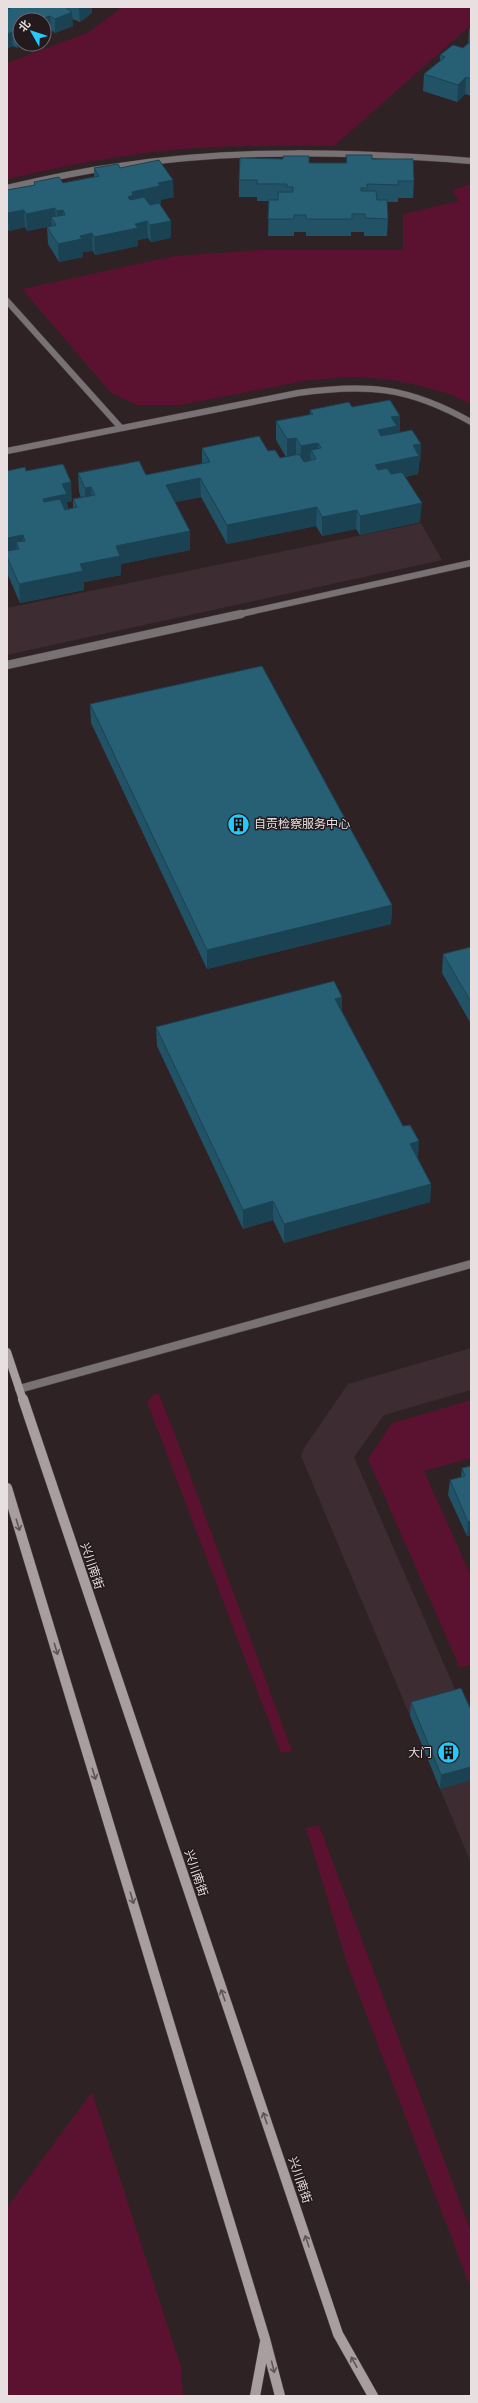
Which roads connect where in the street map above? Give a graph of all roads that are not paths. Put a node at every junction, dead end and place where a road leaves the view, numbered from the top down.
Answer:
1 (471, 161) edge
2 (7, 188) edge
3 (7, 301) edge
4 (471, 422) edge
5 (121, 428) junction
6 (7, 451) edge
7 (471, 563) edge
8 (7, 666) edge
9 (471, 1264) edge
10 (7, 1352) edge
11 (19, 1389) junction
12 (7, 1488) edge
13 (265, 2339) junction
14 (255, 2396) edge
15 (280, 2396) edge
16 (373, 2396) edge

1 - 2 lane
3 - 5 lane
4 - 5 lane
5 - 6 lane
7 - 8 lane
9 - 11 lane
10 - 11 street, 兴川南街
16 -> 11 street, 兴川南街
12 -> 13 street
13 - 14 street
13 -> 15 street

